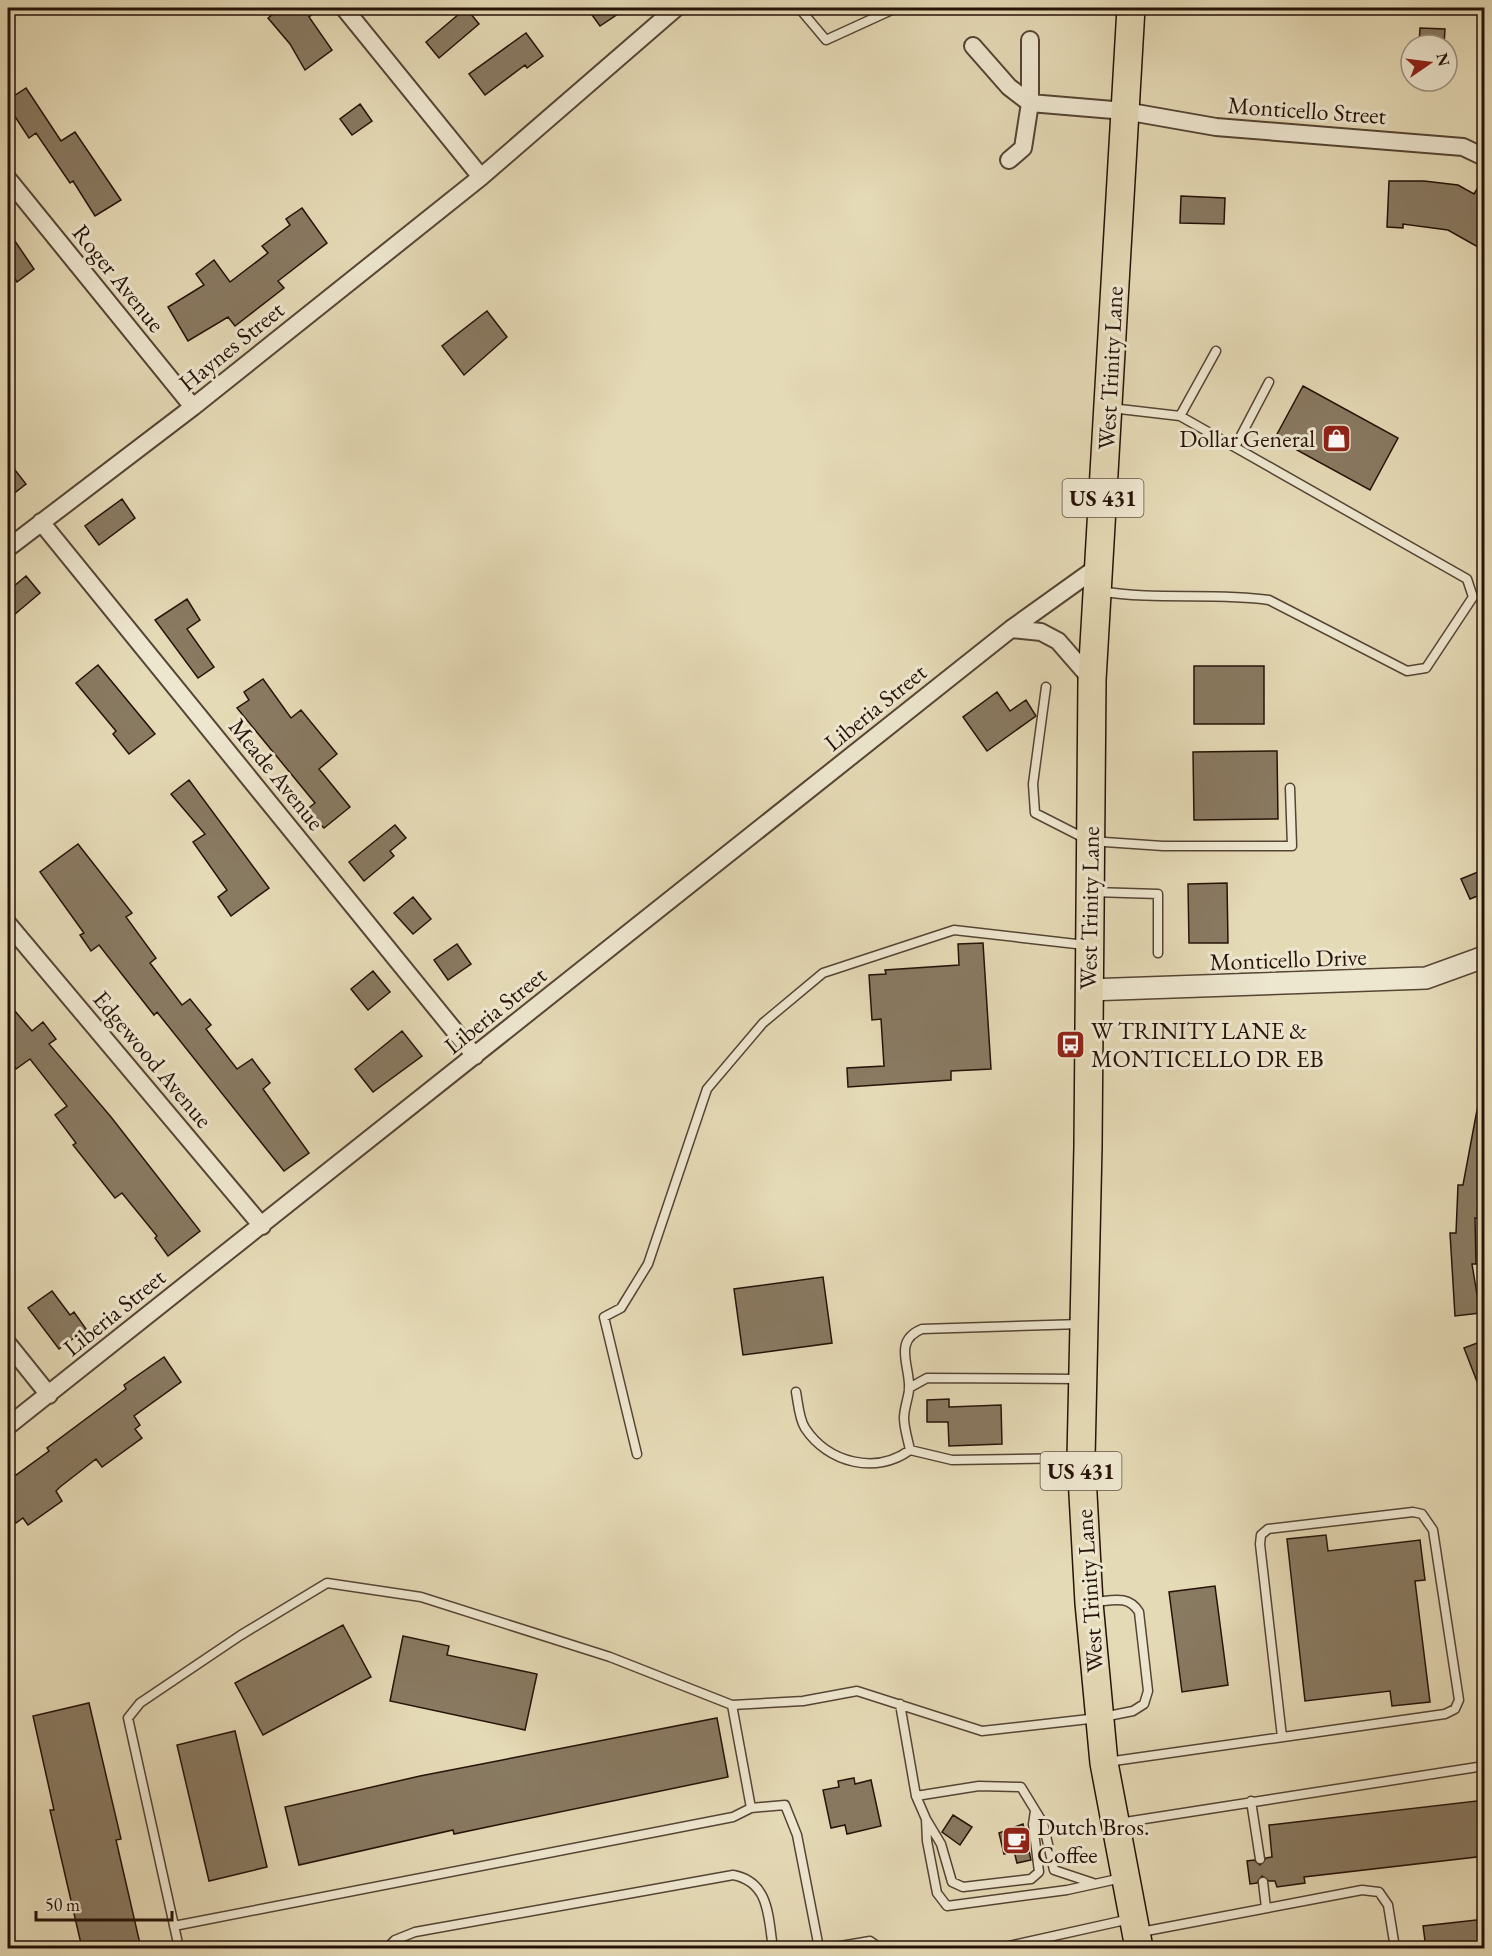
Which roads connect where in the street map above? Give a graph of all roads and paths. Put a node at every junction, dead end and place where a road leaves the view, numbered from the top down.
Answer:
1 (344, 8) edge
2 (676, 8) edge
3 (799, 8) edge
4 (896, 8) edge
5 (1131, 8) edge
6 (1030, 40) dead end
7 (973, 46) dead end
8 (1030, 103) junction
9 (1125, 111) junction
10 (1485, 157) edge
11 (1009, 160) dead end
12 (481, 177) junction
13 (8, 179) edge
14 (1216, 351) dead end
15 (1269, 382) dead end
16 (193, 407) junction
17 (1107, 408) junction
18 (1180, 416) junction
19 (1235, 447) junction
20 (41, 522) junction
21 (8, 548) edge
22 (1098, 578) junction
23 (1011, 629) junction
24 (1092, 680) junction
25 (1046, 687) dead end
26 (1290, 788) dead end
27 (1090, 841) junction
28 (1090, 892) junction
29 (8, 924) edge
30 (1089, 945) junction
31 (1158, 953) dead end
32 (1485, 957) edge
33 (1088, 990) junction
34 (476, 1056) junction
35 (262, 1226) junction
36 (1083, 1324) junction
37 (8, 1344) edge
38 (1082, 1380) junction
39 (909, 1388) junction
40 (796, 1392) dead end
41 (49, 1395) junction
42 (8, 1426) edge
43 (910, 1450) junction
44 (638, 1454) dead end
45 (1081, 1458) junction
46 (1089, 1603) junction
47 (900, 1704) junction
48 (732, 1705) junction
49 (1098, 1718) junction
50 (1282, 1737) junction
51 (1104, 1763) junction
52 (1485, 1766) edge
53 (916, 1796) junction
54 (1251, 1802) junction
55 (752, 1809) junction
56 (1035, 1811) junction
57 (926, 1819) junction
58 (1115, 1824) junction
59 (1260, 1859) dead end
60 (1125, 1878) junction
61 (1263, 1882) dead end
62 (1096, 1884) junction
63 (1266, 1908) junction
64 (174, 1926) junction
65 (1136, 1933) edge
66 (179, 1948) edge
67 (387, 1948) edge
68 (773, 1948) edge
69 (819, 1948) edge
70 (829, 1948) edge
71 (880, 1948) edge
72 (1000, 1948) edge
73 (1395, 1948) edge

1 - 12 street
2 - 12 street, Haynes Street
3 - 4 lane
5 - 9 main road, West Trinity Lane / US 431
6 - 8 street
7 - 8 street
8 - 9 street, Monticello Street
8 - 11 street
9 - 10 street, Monticello Street
9 - 17 main road, West Trinity Lane / US 431
12 - 16 street, Haynes Street
13 - 16 street, Roger Avenue
14 - 18 lane
15 - 19 lane
16 - 20 street, Haynes Street
17 - 18 lane
17 - 22 main road, West Trinity Lane / US 431
18 - 19 lane
19 - 22 lane
20 - 21 street, Haynes Street
20 - 34 street, Meade Avenue
22 - 23 street, Liberia Street
22 - 24 main road, West Trinity Lane / US 431
23 - 24 street
23 - 34 street, Liberia Street
24 - 27 main road, West Trinity Lane / US 431
25 - 27 lane
26 - 27 lane
27 - 28 main road, West Trinity Lane / US 431
28 - 30 main road, West Trinity Lane / US 431
28 - 31 lane
29 - 35 street, Edgewood Avenue
30 - 33 main road, West Trinity Lane / US 431
30 - 44 lane
32 - 33 street, Monticello Drive
33 - 36 main road, West Trinity Lane / US 431
34 - 35 street, Liberia Street
35 - 41 street, Liberia Street
36 - 38 main road, West Trinity Lane / US 431
36 - 39 lane
37 - 41 street
38 - 39 lane
38 - 45 main road, West Trinity Lane / US 431
39 - 43 lane
40 - 43 lane
41 - 42 street, Liberia Street
43 - 45 lane
45 - 46 main road, West Trinity Lane / US 431
46 - 49 main road, West Trinity Lane / US 431
46 - 49 lane
47 - 48 lane
47 - 49 lane
47 - 53 lane
48 - 55 lane
48 - 64 lane
49 - 51 main road, West Trinity Lane / US 431
50 - 50 lane
50 - 51 lane
51 - 58 main road, West Trinity Lane / US 431
52 - 54 lane
53 - 56 lane
53 - 57 lane
54 - 58 lane
54 - 59 lane
55 - 64 lane
55 - 69 lane
56 - 57 lane
56 - 62 lane
57 - 62 lane
58 - 60 main road, West Trinity Lane / US 431
60 - 62 lane
60 - 65 main road, West Trinity Lane / US 431
61 - 63 lane
63 - 65 lane
63 - 73 lane
64 - 66 lane
65 - 72 lane
67 - 68 lane
70 - 71 lane

